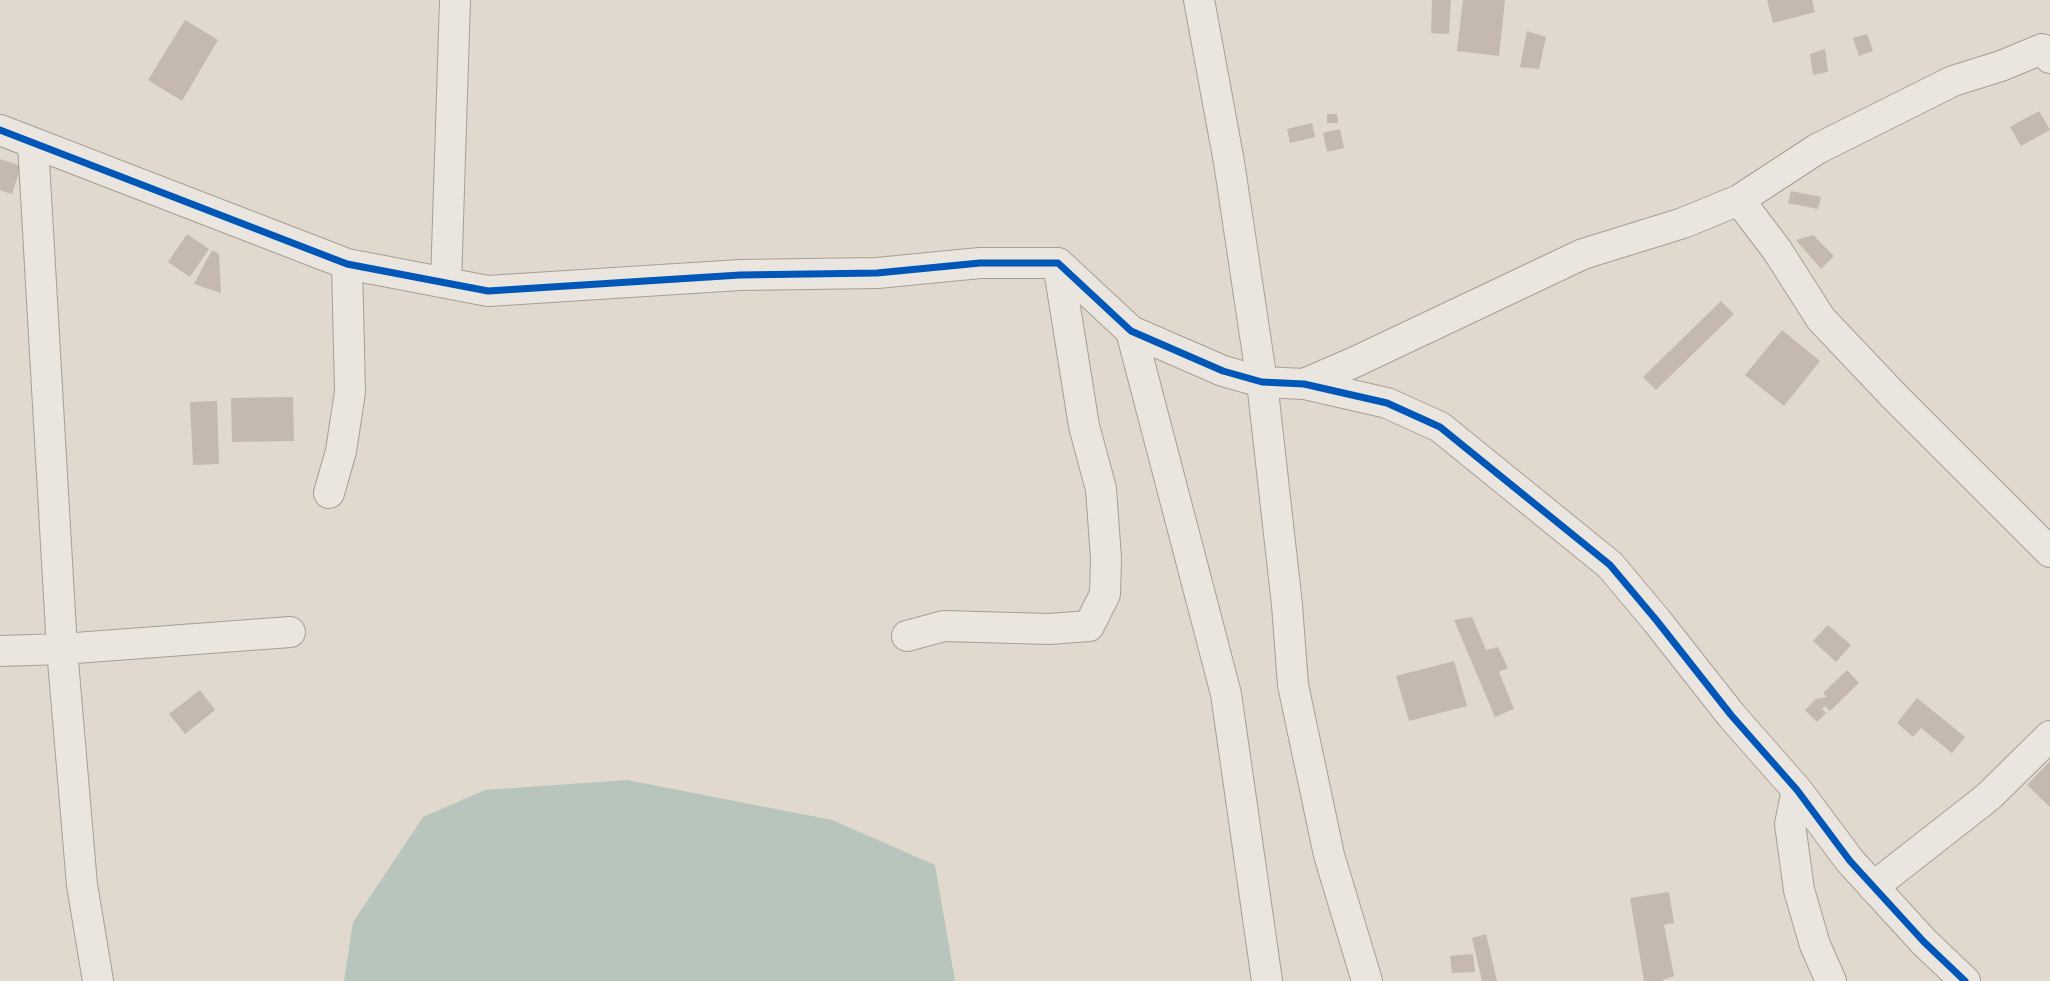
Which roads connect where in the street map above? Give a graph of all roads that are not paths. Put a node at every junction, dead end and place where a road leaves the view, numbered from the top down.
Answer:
1 (455, 0) edge
2 (1199, 0) edge
3 (2047, 49) edge
4 (0, 130) edge
5 (33, 144) junction
6 (1740, 200) junction
7 (1058, 263) junction
8 (347, 264) junction
9 (446, 283) junction
10 (1131, 331) junction
11 (1262, 382) junction
12 (1304, 384) junction
13 (328, 493) dead end
14 (2050, 552) edge
15 (290, 632) dead end
16 (907, 636) dead end
17 (62, 649) junction
18 (0, 650) edge
19 (2050, 736) edge
20 (1797, 790) junction
21 (1873, 887) junction
22 (98, 981) edge
23 (1267, 981) edge
24 (1367, 981) edge
25 (1831, 981) edge
26 (1965, 981) edge

1 - 9 street
2 - 11 street
3 - 6 street
4 - 5 street
5 - 8 street
5 - 17 street
6 - 12 street
6 - 14 street
7 - 9 street
7 - 10 street
7 - 16 street
8 - 9 street
8 - 13 street
10 - 11 street
10 - 23 street
11 - 12 street
11 - 24 street
12 - 20 street
15 - 17 street
17 - 18 street
17 - 22 street
19 - 21 street
20 - 21 street
20 - 25 street
21 - 26 street

